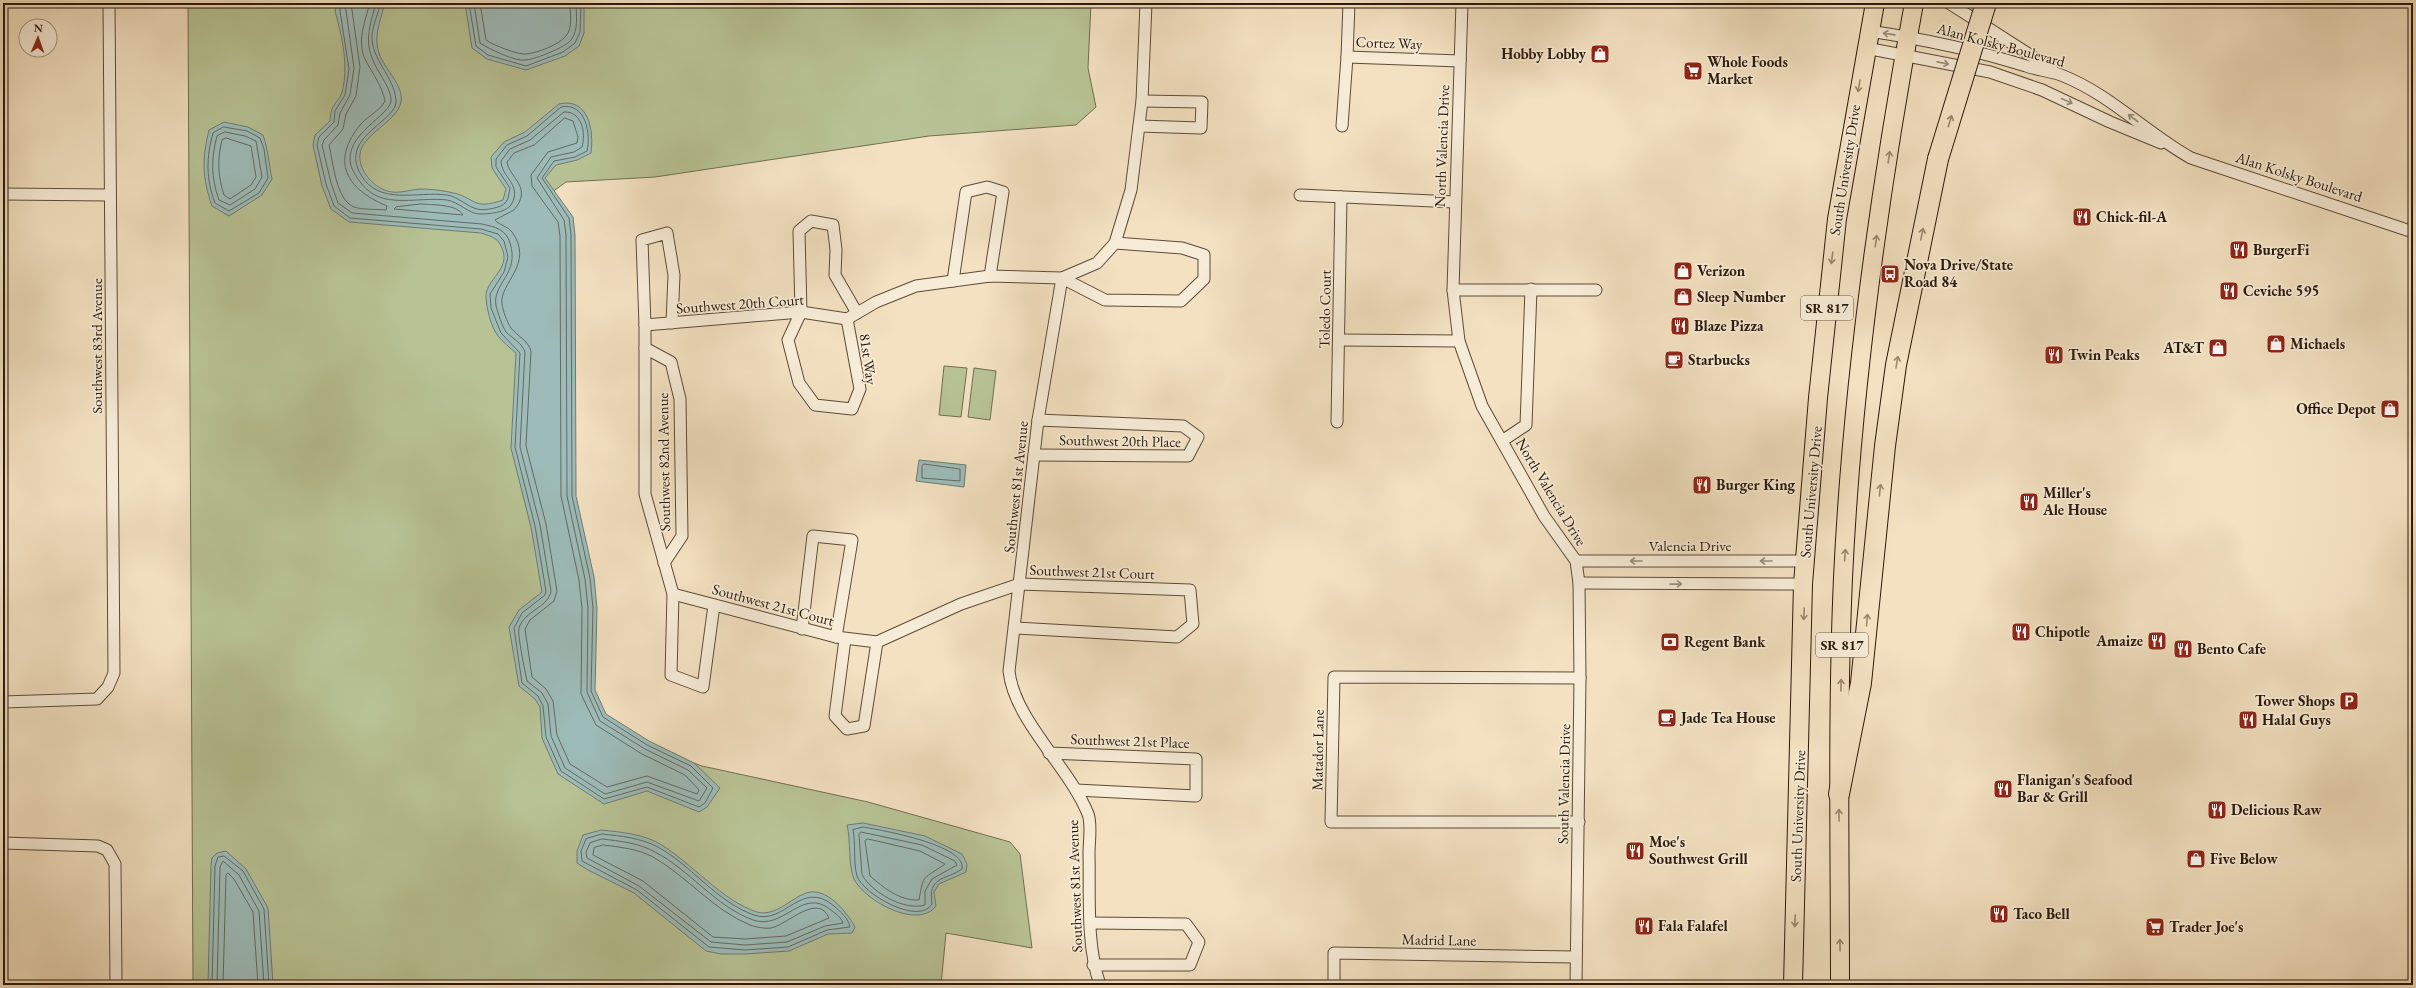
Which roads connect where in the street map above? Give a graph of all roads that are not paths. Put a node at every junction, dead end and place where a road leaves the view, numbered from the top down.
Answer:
1 (110, 3) edge
2 (1146, 3) edge
3 (1349, 3) edge
4 (1462, 3) edge
5 (1874, 3) edge
6 (1914, 3) edge
7 (1949, 3) edge
8 (1986, 3) edge
9 (1908, 36) junction
10 (1868, 39) junction
11 (1905, 56) junction
12 (1346, 57) junction
13 (1460, 61) junction
14 (2061, 75) junction
15 (1142, 101) junction
16 (1139, 126) junction
17 (1342, 126) dead end
18 (2176, 150) junction
19 (3, 194) edge
20 (110, 195) junction
21 (1300, 195) dead end
22 (1341, 197) junction
23 (1455, 202) junction
24 (2413, 232) edge
25 (1115, 243) junction
26 (990, 276) junction
27 (1062, 278) junction
28 (953, 281) junction
29 (1530, 289) junction
30 (1453, 290) junction
31 (1596, 290) dead end
32 (801, 312) junction
33 (857, 313) junction
34 (847, 319) junction
35 (672, 323) junction
36 (645, 325) junction
37 (1340, 340) junction
38 (1459, 341) junction
39 (645, 348) junction
40 (1038, 420) junction
41 (1337, 422) dead end
42 (1502, 441) junction
43 (1034, 455) junction
44 (1576, 561) junction
45 (1805, 562) junction
46 (664, 563) junction
47 (1579, 583) junction
48 (1020, 584) junction
49 (1803, 584) junction
50 (673, 594) junction
51 (714, 605) junction
52 (1015, 628) junction
53 (802, 629) junction
54 (840, 638) junction
55 (877, 642) junction
56 (1580, 678) junction
57 (3, 702) edge
58 (1050, 753) junction
59 (1076, 790) junction
60 (1839, 794) junction
61 (1579, 822) junction
62 (3, 843) edge
63 (1091, 923) junction
64 (1575, 957) junction
65 (1093, 965) junction
66 (116, 985) edge
67 (1100, 985) edge
68 (1334, 985) edge
69 (1576, 985) edge
70 (1793, 985) edge
71 (1840, 985) edge

1 - 20 street, Southwest 83rd Avenue
2 - 15 street
3 - 12 street, Cortez Way
4 - 13 street, North Valencia Drive
5 - 10 main road, South University Drive / SR 817
6 - 9 main road, SR 817
7 - 14 street
60 -> 8 highway, bridge
9 -> 10 street, Alan Kolsky Boulevard
9 - 11 main road, SR 817
9 - 14 street, Alan Kolsky Boulevard
10 - 11 street, Alan Kolsky Boulevard
10 -> 45 main road, South University Drive / SR 817
11 -> 18 street, Alan Kolsky Boulevard
60 -> 11 main road, SR 817
12 - 13 street, Cortez Way
12 - 17 street
13 - 23 street, North Valencia Drive
18 -> 14 street, Alan Kolsky Boulevard
15 - 16 street
15 - 16 street
16 - 25 street
18 - 24 street, Alan Kolsky Boulevard
19 - 20 street
20 - 57 street, Southwest 83rd Avenue
21 - 22 street
22 - 23 street
22 - 37 street, Toledo Court
23 - 30 street, North Valencia Drive
25 - 27 street
25 - 27 street
26 - 27 street
26 - 28 street
26 - 28 street
27 - 40 street, Southwest 81st Avenue
28 - 33 street
29 - 30 street
29 - 31 street
29 - 42 street, North Valencia Drive
30 - 38 street, North Valencia Drive
32 - 33 street, 81st Way
32 - 34 street, Southwest 20th Court
32 - 34 street, 81st Way
32 - 35 street, Southwest 20th Court
33 - 34 street
35 - 36 street, Southwest 20th Court
35 - 36 street, Southwest 82nd Avenue
36 - 39 street, Southwest 82nd Avenue
37 - 38 street
37 - 41 street, Toledo Court
38 - 42 street, North Valencia Drive
39 - 46 street, Southwest 82nd Avenue
39 - 46 street, Southwest 82nd Avenue
40 - 43 street, Southwest 81st Avenue
40 - 43 street, Southwest 20th Place
42 - 44 street, North Valencia Drive
43 - 48 street, Southwest 81st Avenue
45 -> 44 street, Valencia Drive
44 - 47 street, North Valencia Drive
45 - 49 main road, South University Drive / SR 817
46 - 50 street, Southwest 82nd Avenue
47 -> 49 street
47 - 56 street, South Valencia Drive
48 - 52 street, Southwest 81st Avenue
48 - 52 street, Southwest 21st Court
48 - 55 street, Southwest 21st Court
49 -> 70 main road, South University Drive / SR 817
50 - 51 street, Southwest 21st Court
50 - 51 street, Southwest 82nd Avenue
51 - 53 street, Southwest 21st Court
52 - 58 street, Southwest 81st Avenue
53 - 54 street, Southwest 21st Court
53 - 54 street
54 - 55 street, Southwest 21st Court
54 - 55 street
56 - 61 street, South Valencia Drive
56 - 61 street, Matador Lane
58 - 59 street, Southwest 81st Avenue
58 - 59 street, Southwest 21st Place
59 - 63 street, Southwest 81st Avenue
71 -> 60 main road, SR 817
61 - 64 street, South Valencia Drive
62 - 66 street
63 - 65 street, Southwest 81st Avenue
63 - 65 street
64 - 68 street, Madrid Lane
64 - 69 street, South Valencia Drive
65 - 67 street, Southwest 81st Avenue

